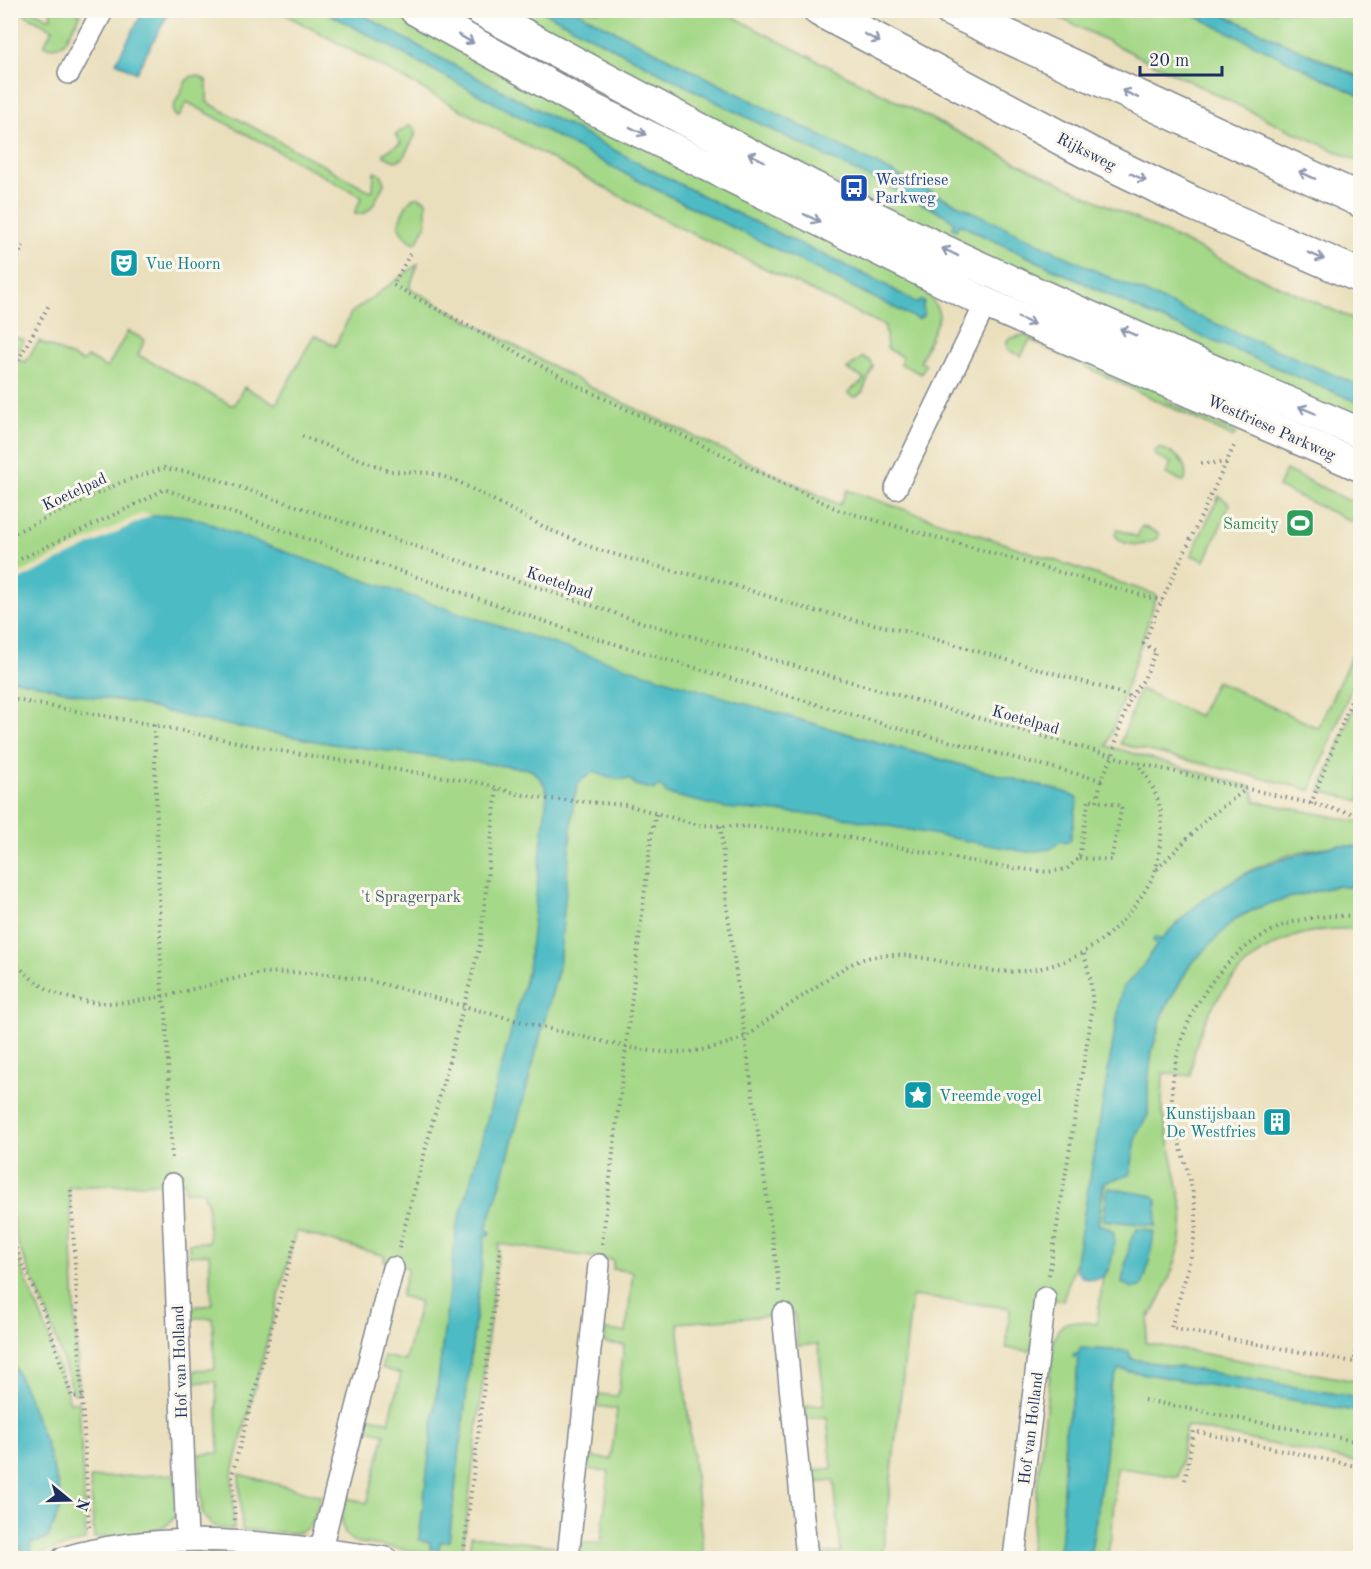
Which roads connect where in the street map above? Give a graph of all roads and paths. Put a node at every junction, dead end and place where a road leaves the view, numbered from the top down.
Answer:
1 (103, 10) edge
2 (415, 10) edge
3 (480, 10) edge
4 (820, 10) edge
5 (951, 10) edge
6 (977, 10) edge
7 (1050, 57) junction
8 (69, 73) dead end
9 (1360, 200) edge
10 (23, 246) dead end
11 (410, 254) dead end
12 (10, 274) edge
13 (1000, 276) junction
14 (1360, 276) edge
15 (986, 303) junction
16 (50, 305) dead end
17 (10, 369) edge
18 (1360, 433) edge
19 (302, 436) dead end
20 (1226, 463) dead end
21 (1360, 466) edge
22 (896, 488) dead end
23 (10, 535) edge
24 (10, 564) edge
25 (1162, 601) junction
26 (1360, 678) edge
27 (1131, 697) junction
28 (10, 699) edge
29 (154, 725) junction
30 (1113, 756) junction
31 (1137, 763) junction
32 (1101, 780) junction
33 (497, 788) junction
34 (1246, 790) junction
35 (1097, 801) junction
36 (1311, 804) junction
37 (656, 814) junction
38 (1360, 815) edge
39 (721, 826) junction
40 (1079, 858) junction
41 (1156, 870) junction
42 (1360, 916) edge
43 (1084, 954) junction
44 (10, 956) edge
45 (15, 962) junction
46 (10, 968) edge
47 (162, 997) junction
48 (465, 1006) junction
49 (745, 1037) junction
50 (626, 1047) junction
51 (172, 1184) joint
52 (71, 1190) dead end
53 (10, 1225) edge
54 (297, 1237) dead end
55 (501, 1245) dead end
56 (599, 1265) joint
57 (393, 1268) joint
58 (1046, 1299) joint
59 (783, 1314) joint
60 (1360, 1344) edge
61 (82, 1396) junction
62 (1144, 1400) dead end
63 (1360, 1442) edge
64 (1360, 1467) edge
65 (1185, 1480) dead end
66 (186, 1539) junction
67 (237, 1541) junction
68 (321, 1548) junction
69 (91, 1550) junction
70 (63, 1558) edge
71 (386, 1558) edge
72 (463, 1558) edge
73 (568, 1558) edge
74 (807, 1558) edge
75 (1014, 1558) edge

1 - 8 street
2 -> 15 street, Westfriese Parkweg
13 -> 3 street, Westfriese Parkweg
4 -> 14 highway, Rijksweg
5 - 7 highway
6 - 7 highway
9 -> 7 highway
10 - 12 path
11 - 25 path
13 - 15 street
18 -> 13 street, Westfriese Parkweg
15 -> 21 street, Westfriese Parkweg
15 - 22 street
16 - 17 path
19 - 27 path
20 - 25 path
23 - 30 path, Koetelpad
24 - 32 path
25 - 27 path
26 - 36 path
27 - 30 path
28 - 29 path
29 - 33 path
29 - 47 path
30 - 31 path, Koetelpad
30 - 32 path
31 - 34 path, Koetelpad
31 - 41 path
32 - 35 path
33 - 37 path
33 - 48 path
34 - 36 path
34 - 41 path
35 - 40 path
35 - 40 path
36 - 38 path
37 - 39 path
37 - 50 path
39 - 40 path
39 - 49 path
41 - 43 path
42 - 60 path
43 - 49 path
43 - 58 path
44 - 45 path
45 - 46 path
45 - 47 path
47 - 48 path
47 - 51 path
48 - 50 path
48 - 57 path
49 - 50 path
49 - 59 path
50 - 56 path
51 - 66 street, Hof van Holland
52 - 61 path
53 - 61 path
54 - 67 path
55 - 72 path
56 - 73 street
57 - 68 street
58 - 75 street, Hof van Holland
59 - 74 street
61 - 69 path
62 - 63 path
64 - 65 path
66 - 67 street
66 - 69 street
67 - 68 street
68 - 71 street
69 - 70 street

